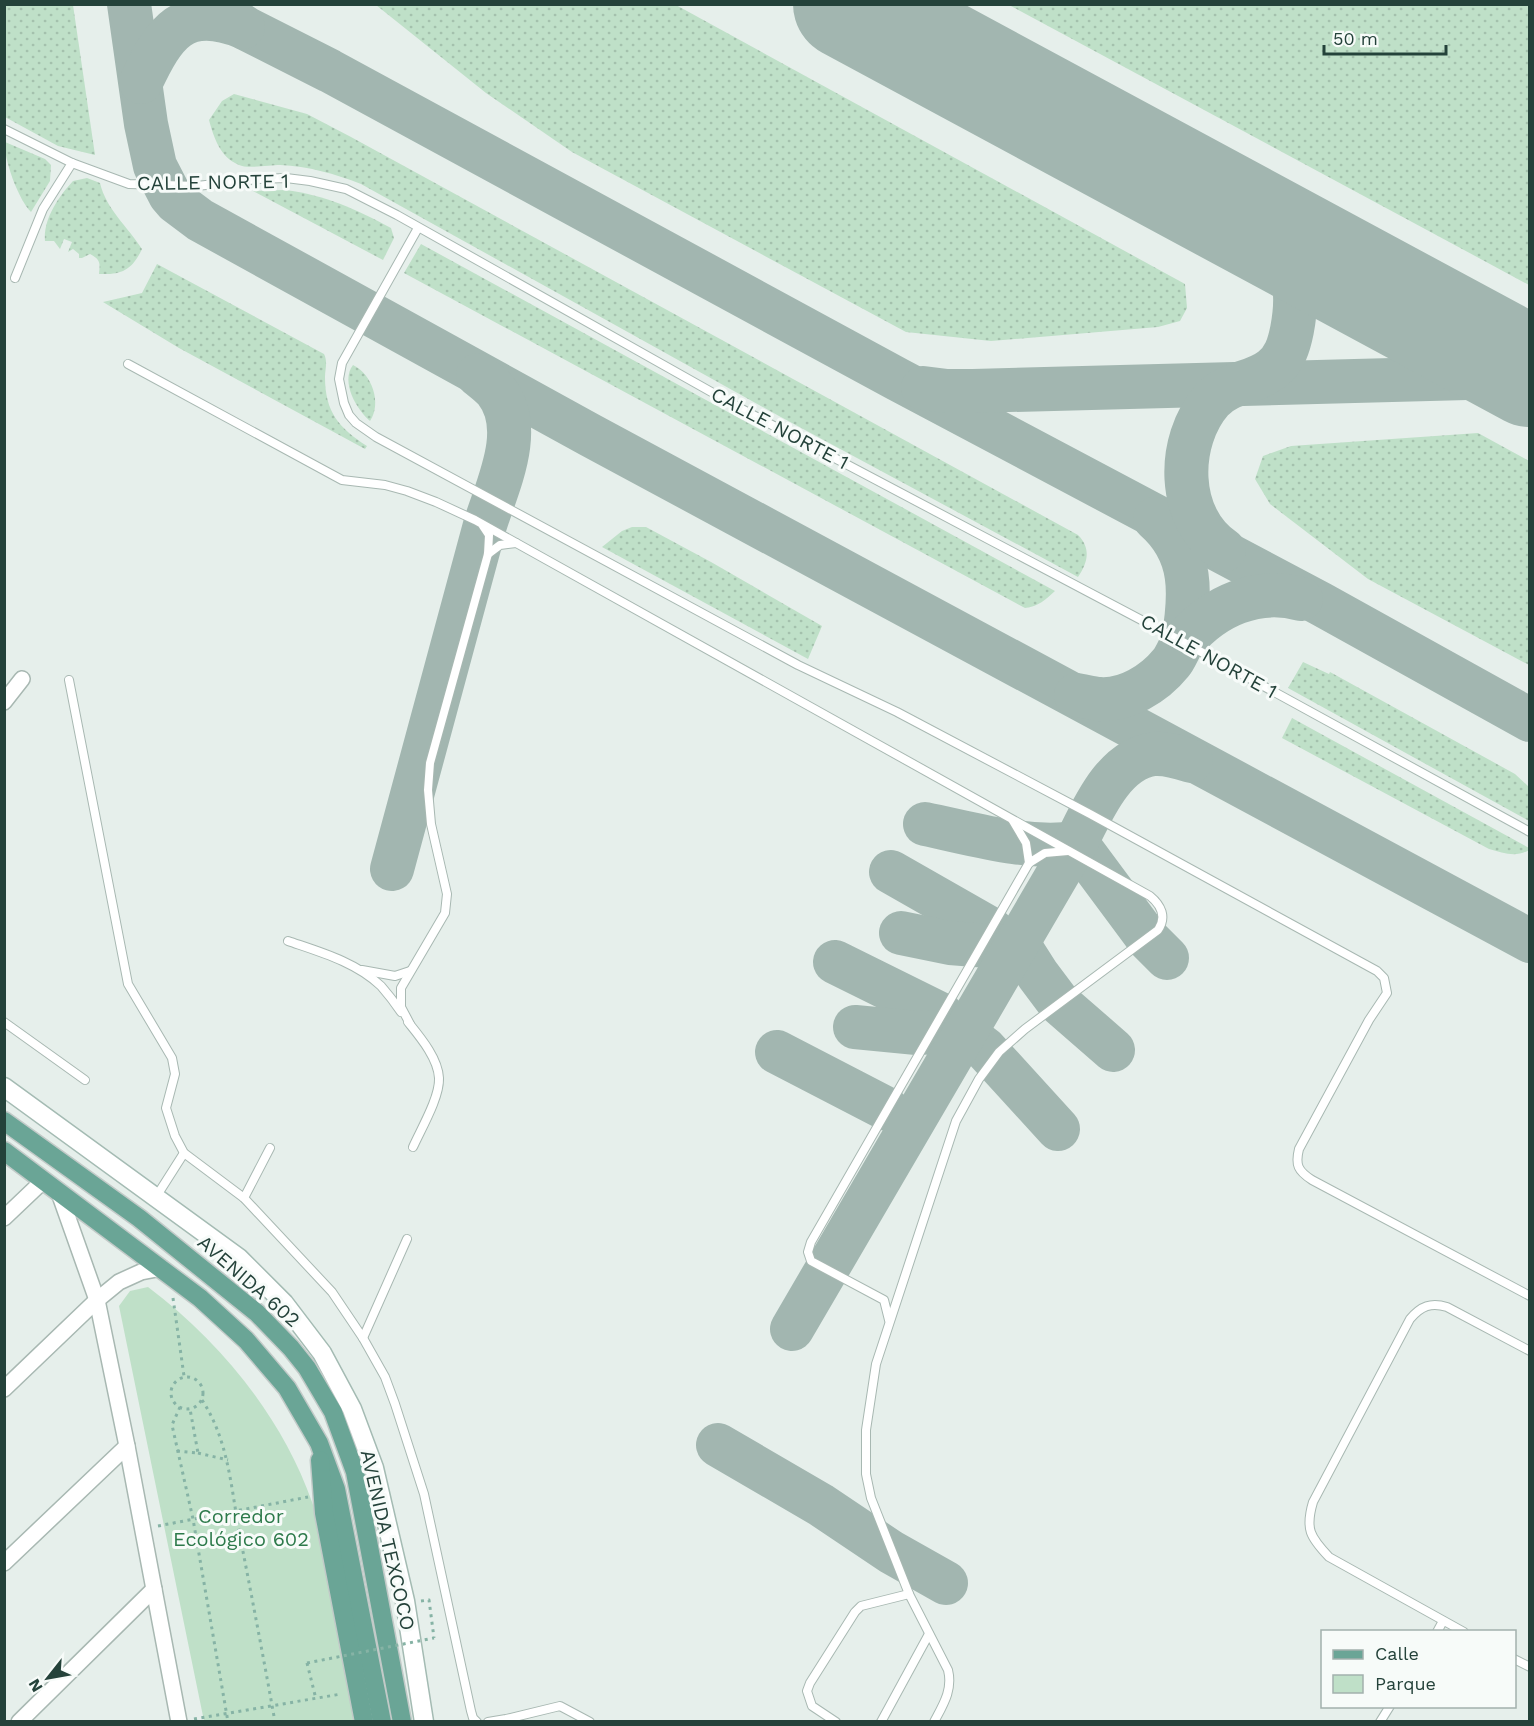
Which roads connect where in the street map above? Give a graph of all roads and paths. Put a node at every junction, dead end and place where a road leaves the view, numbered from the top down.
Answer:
1 (4, 129) edge
2 (72, 163) junction
3 (418, 228) junction
4 (15, 278) dead end
5 (128, 364) dead end
6 (475, 520) junction
7 (518, 543) junction
8 (488, 554) junction
9 (22, 679) dead end
10 (69, 680) dead end
11 (4, 702) edge
12 (1010, 818) junction
13 (1530, 832) edge
14 (1070, 851) junction
15 (1029, 864) junction
16 (288, 941) dead end
17 (356, 968) junction
18 (411, 971) junction
19 (4, 1022) edge
20 (410, 1024) junction
21 (85, 1080) dead end
22 (4, 1087) edge
23 (4, 1121) edge
24 (413, 1147) dead end
25 (270, 1148) dead end
26 (4, 1151) edge
27 (184, 1153) junction
28 (51, 1185) junction
29 (156, 1197) junction
30 (244, 1198) junction
31 (4, 1218) edge
32 (407, 1239) dead end
33 (166, 1270) junction
34 (900, 1291) junction
35 (1530, 1296) edge
36 (97, 1300) junction
37 (884, 1300) junction
38 (890, 1321) junction
39 (363, 1338) junction
40 (1530, 1351) edge
41 (184, 1376) junction
42 (4, 1389) edge
43 (202, 1400) junction
44 (180, 1407) junction
45 (190, 1409) junction
46 (319, 1443) junction
47 (128, 1446) junction
48 (177, 1451) junction
49 (198, 1453) junction
50 (228, 1460) junction
51 (321, 1495) junction
52 (235, 1512) junction
53 (193, 1520) junction
54 (143, 1528) junction
55 (4, 1563) edge
56 (154, 1589) junction
57 (909, 1594) junction
58 (429, 1600) dead end
59 (1443, 1621) junction
60 (1438, 1630) edge
61 (1460, 1630) edge
62 (929, 1634) junction
63 (1516, 1660) edge
64 (1530, 1667) edge
65 (357, 1691) junction
66 (316, 1699) junction
67 (273, 1707) junction
68 (1389, 1708) edge
69 (4, 1714) edge
70 (226, 1714) junction
71 (506, 1720) edge
72 (179, 1721) edge
73 (12, 1722) edge
74 (19, 1722) edge
75 (228, 1722) edge
76 (275, 1722) edge
77 (364, 1722) edge
78 (382, 1722) edge
79 (402, 1722) edge
80 (424, 1722) edge
81 (477, 1722) edge
82 (488, 1722) edge
83 (590, 1722) edge
84 (836, 1722) edge
85 (881, 1722) edge
86 (934, 1722) edge
87 (1380, 1722) edge

1 - 2 lane, CALLE NORTE 1
2 - 3 lane, CALLE NORTE 1
2 - 4 lane
3 - 13 lane, CALLE NORTE 1
3 - 35 lane
5 - 6 lane
6 - 7 lane
6 - 8 lane
7 - 8 lane
7 - 12 lane
8 - 18 lane
9 - 11 street
10 - 27 lane
12 - 14 lane
12 - 15 lane
14 - 15 lane
14 - 34 lane
15 - 37 lane
16 - 17 lane
17 - 18 lane
17 - 20 lane
18 - 20 lane
19 - 21 lane
20 - 24 lane
22 - 29 main road, AVENIDA TEXCOCO
23 - 79 main road, AVENIDA 602
25 - 30 lane
26 - 28 main road
27 - 29 lane
27 - 30 lane
28 - 31 street
28 - 33 main road
28 - 36 street
29 - 80 main road, AVENIDA TEXCOCO
30 - 39 lane
32 - 39 lane
33 - 36 street
33 - 41 path
33 - 46 main road
34 - 37 lane
34 - 38 lane
36 - 42 street
36 - 47 street
37 - 38 lane
38 - 57 lane
39 - 81 lane
40 - 59 lane
41 - 43 path
41 - 44 path
43 - 45 path
43 - 50 path
44 - 45 path
44 - 48 path
45 - 49 path
46 - 51 main road
46 - 78 main road
47 - 54 street
47 - 55 street
48 - 49 path
48 - 53 path
49 - 50 path
50 - 52 path
51 - 52 path
51 - 65 main road
52 - 53 path
52 - 67 path
53 - 54 path
53 - 70 path
54 - 56 street
56 - 72 street
56 - 74 street
57 - 62 lane
57 - 84 lane
58 - 66 path, bridge
59 - 60 lane
59 - 61 lane
62 - 85 lane
62 - 86 lane
63 - 64 lane
65 - 66 path
65 - 77 main road
66 - 67 path
67 - 70 path
67 - 76 path
68 - 87 lane
69 - 73 street
70 - 72 path
70 - 75 path
71 - 82 lane
71 - 83 lane

